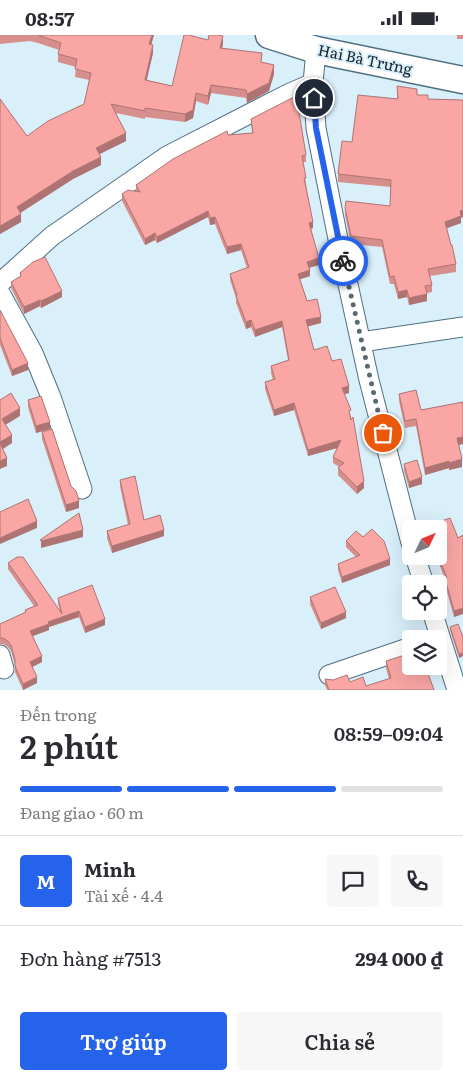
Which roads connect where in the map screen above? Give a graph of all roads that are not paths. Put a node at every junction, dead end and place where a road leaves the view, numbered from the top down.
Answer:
1 (268, 35) edge
2 (316, 50) junction
3 (463, 80) edge
4 (313, 83) junction
5 (0, 283) edge
6 (0, 293) edge
7 (463, 327) edge
8 (361, 342) junction
9 (82, 489) dead end
10 (405, 520) edge
11 (402, 650) edge
12 (447, 663) edge
13 (329, 675) dead end
14 (457, 690) edge

1 - 2 main road, Hai Bà Trưng
2 - 3 main road, Hai Bà Trưng
2 - 4 street
4 - 5 street
4 - 8 street
6 - 9 street
7 - 8 street
8 - 10 street
11 - 13 street
12 - 14 street

